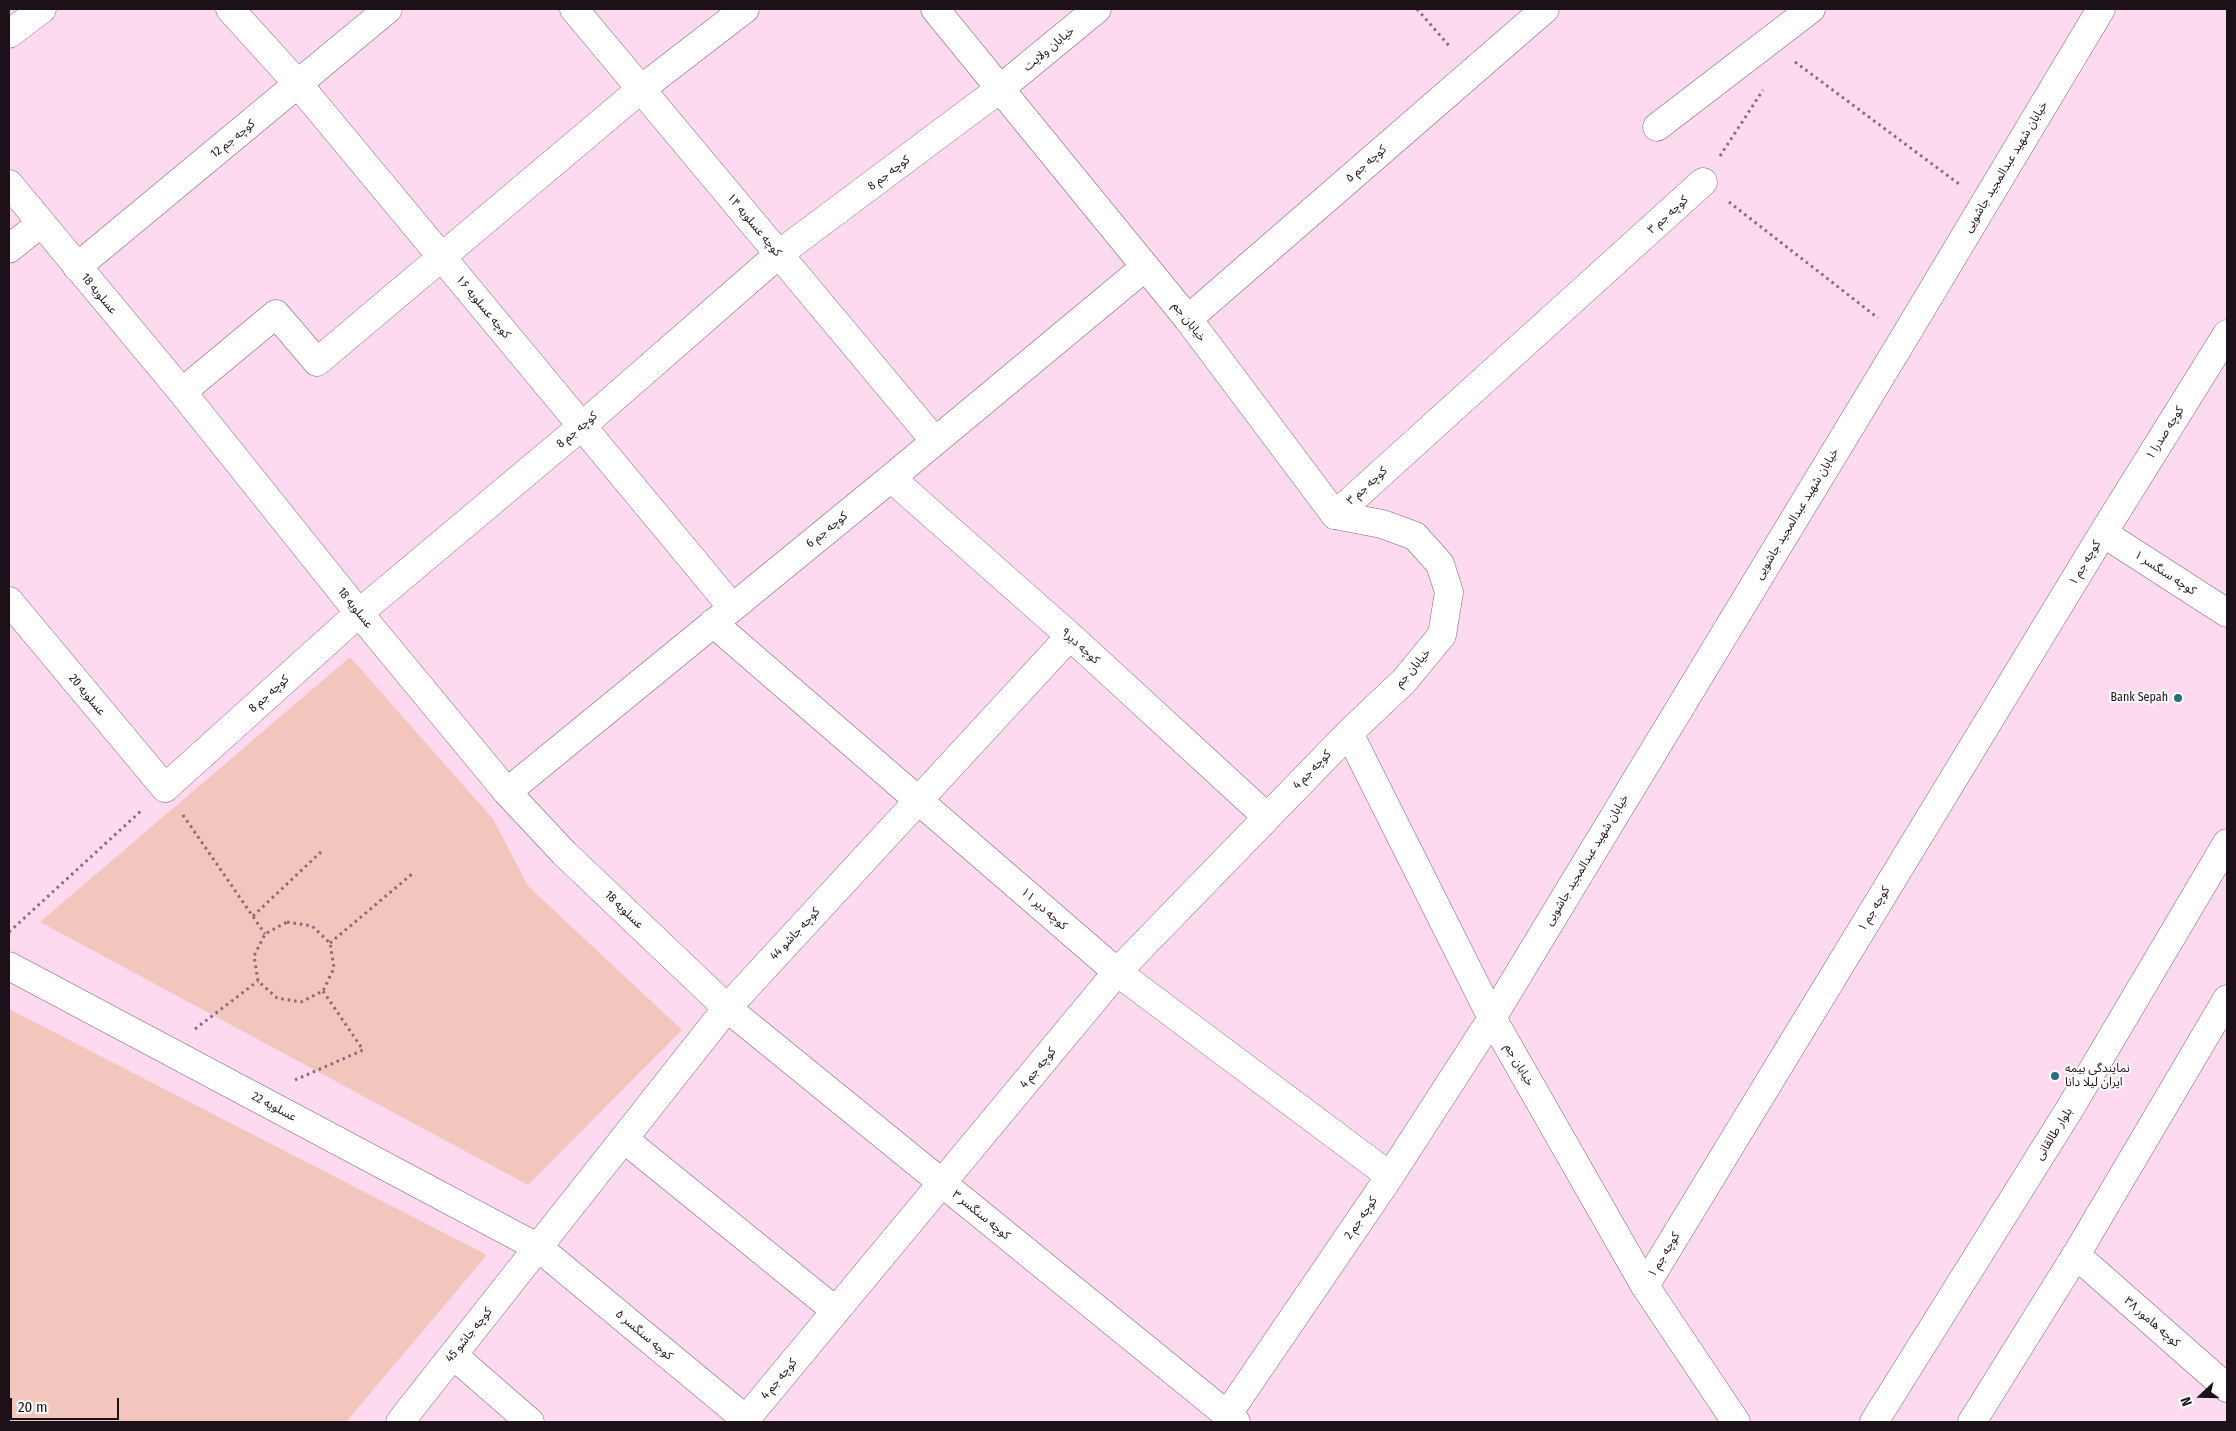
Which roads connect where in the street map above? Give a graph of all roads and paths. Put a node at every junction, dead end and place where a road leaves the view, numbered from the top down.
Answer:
1 (42, 9) edge
2 (230, 9) edge
3 (388, 9) edge
4 (574, 9) edge
5 (745, 9) edge
6 (935, 9) edge
7 (1097, 9) edge
8 (1417, 9) edge
9 (1545, 9) edge
10 (1811, 9) edge
11 (2101, 9) edge
12 (9, 34) edge
13 (1793, 61) dead end
14 (1472, 72) junction
15 (299, 85) junction
16 (1765, 87) dead end
17 (1001, 88) junction
18 (641, 89) junction
19 (1657, 127) dead end
20 (1703, 182) junction
21 (9, 184) edge
22 (1985, 203) junction
23 (41, 223) junction
24 (9, 249) edge
25 (779, 254) junction
26 (442, 257) junction
27 (77, 267) junction
28 (1145, 267) junction
29 (1188, 319) junction
30 (2227, 334) edge
31 (1904, 338) junction
32 (182, 392) junction
33 (582, 426) junction
34 (934, 440) junction
35 (891, 478) junction
36 (1334, 515) junction
37 (2104, 533) junction
38 (9, 601) edge
39 (359, 613) junction
40 (2227, 613) edge
41 (723, 615) junction
42 (1070, 636) junction
43 (1348, 733) junction
44 (165, 788) junction
45 (507, 792) junction
46 (918, 800) junction
47 (1267, 817) junction
48 (2227, 843) edge
49 (323, 850) dead end
50 (412, 874) dead end
51 (253, 916) junction
52 (9, 932) edge
53 (265, 934) junction
54 (330, 943) junction
55 (9, 966) edge
56 (1118, 972) junction
57 (258, 981) junction
58 (323, 990) junction
59 (2227, 999) edge
60 (727, 1008) junction
61 (1492, 1018) junction
62 (167, 1050) junction
63 (256, 1098) junction
64 (624, 1139) junction
65 (1390, 1176) junction
66 (943, 1184) junction
67 (539, 1248) junction
68 (2076, 1256) junction
69 (1645, 1286) junction
70 (836, 1311) junction
71 (454, 1355) junction
72 (2227, 1388) edge
73 (1231, 1418) edge
74 (747, 1421) edge
75 (400, 1422) edge
76 (530, 1422) edge
77 (1736, 1422) edge
78 (1874, 1422) edge
79 (1972, 1422) edge

1 - 12 street
2 - 15 street, کوچه عسلویه ۱۶
3 - 15 street, کوچه جم 12
4 - 18 street, کوچه عسلویه ۱۴
5 - 18 street
6 - 17 street, خیابان جم
7 - 17 street, خیابان ولایت
8 - 14 path
9 - 14 street, کوچه جم ۵
10 - 19 street
11 - 22 street, خیابان شهید عبدالمجید جاشویی
13 - 22 path
14 - 29 street, کوچه جم ۵
15 - 26 street, کوچه عسلویه ۱۶
15 - 27 street, کوچه جم 12
16 - 20 path
17 - 25 street, کوچه جم 8
17 - 28 street, خیابان جم
18 - 25 street, کوچه عسلویه ۱۴
18 - 26 street
20 - 31 path
20 - 36 street, کوچه جم ۳
21 - 23 street, عسلویه 18
22 - 31 street, خیابان شهید عبدالمجید جاشویی
23 - 24 street
23 - 27 street, عسلویه 18
25 - 33 street, کوچه جم 8
25 - 34 street, کوچه عسلویه ۱۴
26 - 32 street
26 - 33 street, کوچه عسلویه ۱۶
27 - 32 street, عسلویه 18
28 - 29 street, خیابان جم
28 - 34 street, کوچه جم 6
29 - 36 street, خیابان جم
30 - 37 street, کوچه صدرا ۱
31 - 61 street, خیابان شهید عبدالمجید جاشویی
32 - 39 street, عسلویه 18
33 - 39 street, کوچه جم 8
33 - 41 street, کوچه عسلویه ۱۶
34 - 35 street, کوچه جم 6
35 - 41 street, کوچه جم 6
35 - 42 street, کوچه دیر۹
36 - 43 street, خیابان جم
37 - 40 street, کوچه سنگسر ۱
37 - 69 street, کوچه جم ۱
38 - 44 street, عسلویه 20
39 - 44 street, کوچه جم 8
39 - 45 street, عسلویه 18
41 - 45 street, کوچه جم 6
41 - 46 street, کوچه دیر ۱۱
42 - 46 street, کوچه جاشو 44
42 - 47 street, کوچه دیر۹
43 - 47 street, کوچه جم 4
43 - 61 street, خیابان جم
44 - 51 path
44 - 52 path
45 - 60 street, عسلویه 18
46 - 56 street, کوچه دیر ۱۱
46 - 60 street, کوچه جاشو 44
47 - 56 street, کوچه جم 4
48 - 78 street, بلوار طالقانی
49 - 51 path
50 - 54 path
51 - 53 path
53 - 54 path
53 - 57 path
54 - 58 path
55 - 62 street, عسلویه 22
56 - 65 street, کوچه دیر ۱۱
56 - 66 street, کوچه جم 4
57 - 58 path
57 - 62 path
58 - 63 path
59 - 68 street
60 - 64 street, کوچه جاشو 44
60 - 66 street, کوچه سنگسر ۳
61 - 65 street, کوچه جم 2
61 - 69 street, خیابان جم
62 - 63 street, عسلویه 22
63 - 67 street, عسلویه 22
64 - 67 street, کوچه جاشو 44
64 - 70 street
65 - 73 street, کوچه جم 2
66 - 70 street, کوچه جم 4
66 - 73 street, کوچه سنگسر ۳
67 - 71 street, کوچه جاشو 45
67 - 74 street, کوچه سنگسر ۵
68 - 72 street, کوچه هامور ۳۸
68 - 79 street
69 - 77 street, خیابان جم
70 - 74 street, کوچه جم 4
71 - 75 street, کوچه جاشو 45
71 - 76 street

